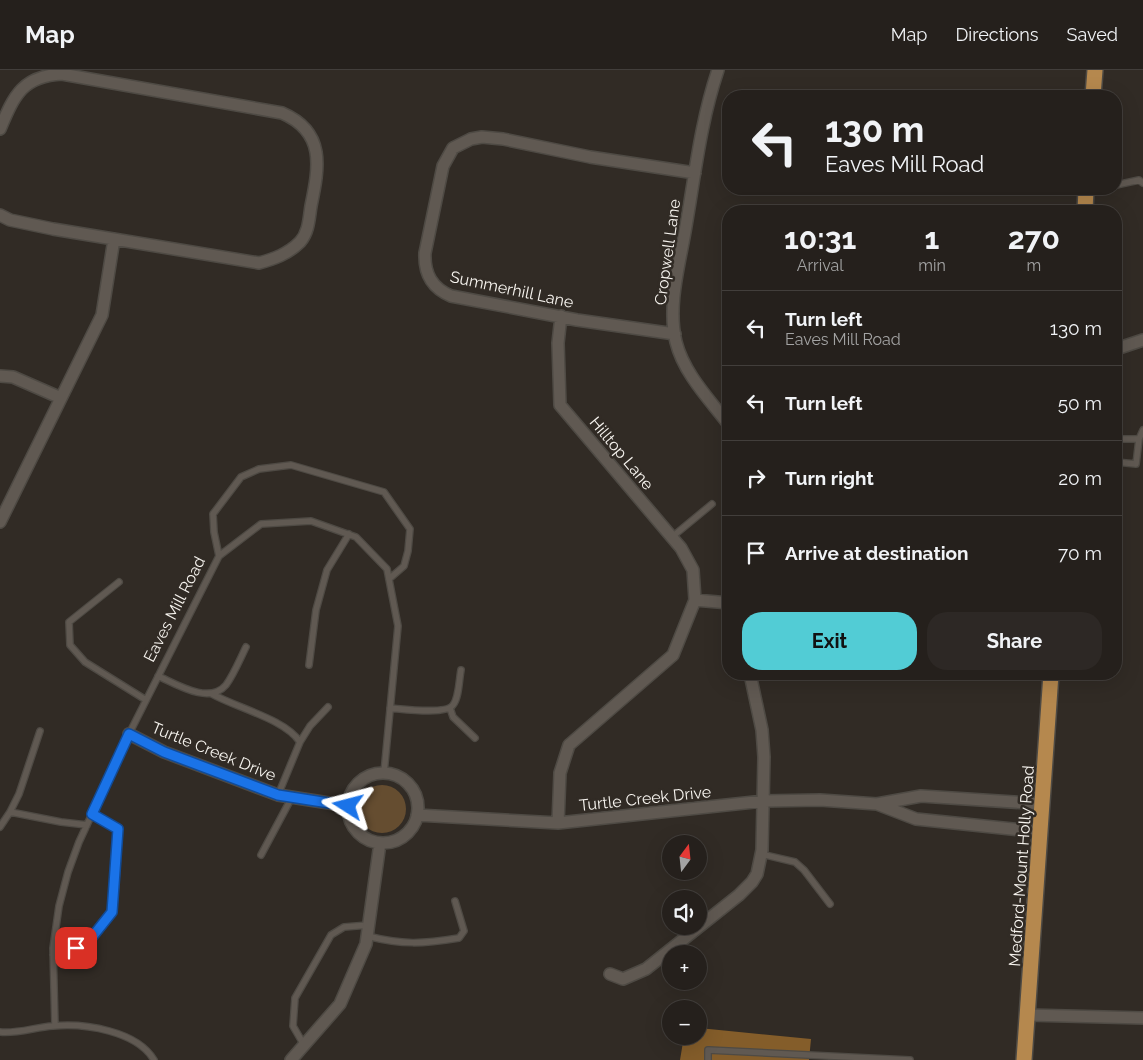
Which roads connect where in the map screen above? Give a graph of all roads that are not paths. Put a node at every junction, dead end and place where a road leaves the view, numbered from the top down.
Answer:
1 (718, 70) edge
2 (1094, 70) edge
3 (1093, 90) edge
4 (0, 129) edge
5 (695, 172) junction
6 (1143, 183) edge
7 (1122, 184) edge
8 (0, 216) edge
9 (114, 239) junction
10 (561, 316) junction
11 (675, 334) junction
12 (1143, 340) edge
13 (1122, 347) edge
14 (0, 376) edge
15 (60, 398) junction
16 (722, 416) edge
17 (1143, 430) edge
18 (1122, 439) edge
19 (1139, 439) junction
20 (1122, 463) edge
21 (712, 504) dead end
22 (0, 522) edge
23 (349, 534) junction
24 (672, 537) junction
25 (219, 556) junction
26 (389, 579) junction
27 (119, 582) dead end
28 (695, 600) junction
29 (722, 602) edge
30 (246, 647) dead end
31 (309, 665) dead end
32 (461, 670) dead end
33 (158, 676) junction
34 (751, 680) edge
35 (1051, 680) edge
36 (212, 694) junction
37 (146, 700) junction
38 (328, 707) dead end
39 (390, 708) junction
40 (450, 708) junction
41 (40, 730) dead end
42 (129, 734) junction
43 (475, 738) dead end
44 (300, 742) junction
45 (384, 773) junction
46 (278, 795) junction
47 (292, 797) junction
48 (764, 801) junction
49 (877, 804) junction
50 (1043, 804) junction
51 (348, 806) junction
52 (10, 812) junction
53 (92, 814) junction
54 (417, 815) junction
55 (558, 823) junction
56 (87, 825) junction
57 (0, 827) edge
58 (1041, 832) junction
59 (380, 843) junction
60 (761, 854) junction
61 (261, 855) dead end
62 (456, 901) dead end
63 (830, 904) dead end
64 (368, 930) junction
65 (53, 955) junction
66 (610, 974) dead end
67 (1028, 1015) junction
68 (1143, 1018) edge
69 (55, 1026) junction
70 (0, 1032) edge
71 (304, 1045) junction
72 (154, 1060) edge
73 (291, 1060) edge
74 (708, 1060) edge
75 (910, 1060) edge
76 (1024, 1060) edge

1 - 5 street, Cropwell Lane
2 - 3 main road
4 - 9 street
5 - 10 street, Summerhill Lane
5 - 11 street, Cropwell Lane
6 - 7 lane
8 - 9 street
9 - 15 street
10 - 11 street, Summerhill Lane
10 - 24 street, Hilltop Lane
11 - 16 street, Cropwell Lane
12 - 13 street
14 - 15 street
15 - 22 street
17 - 19 lane
18 - 19 lane
19 - 20 lane
21 - 24 lane
23 - 25 lane, Eaves Mill Road
23 - 26 lane, Eaves Mill Road
23 - 31 lane
24 - 28 street, Hilltop Lane
25 - 26 lane
25 - 33 lane, Eaves Mill Road
26 - 39 lane, Eaves Mill Road
27 - 37 lane
28 - 29 street
28 - 55 street, Hilltop Lane
30 - 36 lane
32 - 40 lane
33 - 36 lane
33 - 37 lane, Eaves Mill Road
34 - 48 street
35 - 50 main road, Medford-Mount Holly Road
36 - 44 lane
37 - 42 lane, Eaves Mill Road
38 - 44 lane
39 - 40 lane
39 - 45 lane, Eaves Mill Road
40 - 43 lane
41 - 52 lane
42 - 46 street, Turtle Creek Drive
42 - 53 lane, Eaves Mill Road
44 - 46 lane
45 - 51 street
45 - 54 street
46 - 47 street, Turtle Creek Drive
47 - 51 street, Turtle Creek Drive
47 - 61 lane
48 - 49 street, Turtle Creek Drive
48 - 55 street, Turtle Creek Drive
48 - 60 street
49 - 50 street, Turtle Creek Drive
49 - 58 street, Turtle Creek Drive
50 - 58 main road, Medford-Mount Holly Road
51 - 59 street
52 - 56 lane
52 - 57 lane
53 - 56 lane, Eaves Mill Road
53 - 65 lane
54 - 55 street, Turtle Creek Drive
54 - 59 street
56 - 65 lane, Eaves Mill Road
58 - 67 main road, Medford-Mount Holly Road
59 - 64 street
60 - 63 lane
60 - 66 street
62 - 64 lane
64 - 71 street
64 - 71 lane
65 - 69 lane, Eaves Mill Road
67 - 68 street
67 - 76 main road, Medford-Mount Holly Road
69 - 70 lane
69 - 72 lane
71 - 73 street
74 - 75 lane

